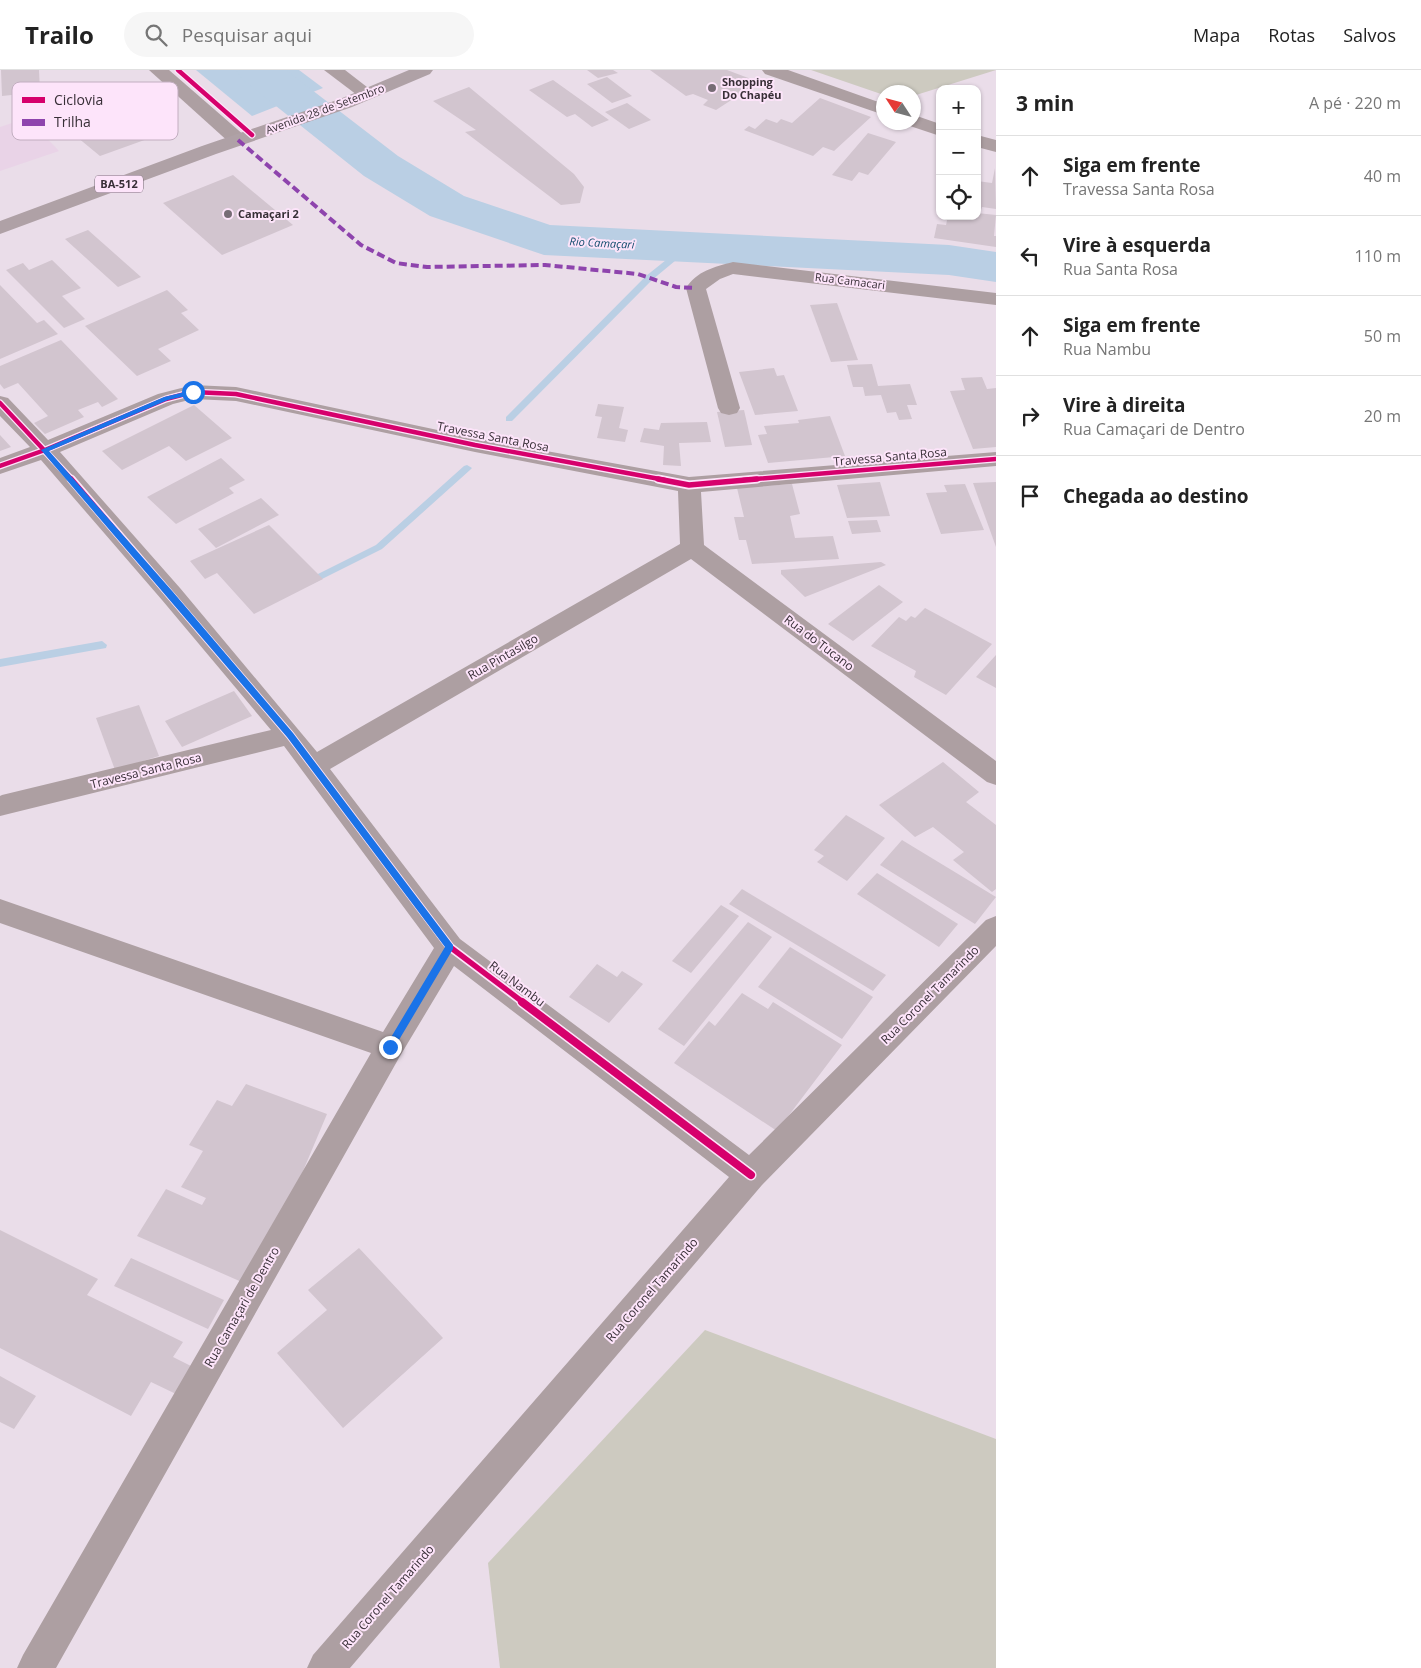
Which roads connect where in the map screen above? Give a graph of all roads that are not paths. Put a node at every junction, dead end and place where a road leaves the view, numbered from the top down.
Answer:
1 (158, 70) edge
2 (333, 70) edge
3 (424, 70) edge
4 (771, 70) edge
5 (172, 82) edge
6 (178, 88) edge
7 (367, 94) junction
8 (876, 107) edge
9 (921, 123) edge
10 (936, 129) edge
11 (238, 140) junction
12 (981, 142) edge
13 (996, 146) edge
14 (0, 228) edge
15 (996, 299) edge
16 (0, 403) edge
17 (729, 408) dead end
18 (45, 450) junction
19 (996, 459) edge
20 (0, 466) edge
21 (689, 485) junction
22 (692, 548) junction
23 (290, 735) junction
24 (314, 766) junction
25 (996, 775) edge
26 (2, 806) dead end
27 (0, 911) edge
28 (996, 928) edge
29 (450, 947) junction
30 (390, 1047) junction
31 (751, 1175) junction
32 (36, 1668) edge
33 (326, 1668) edge

1 - 5 street
2 - 7 street
3 - 7 main road, Avenida 28 de Setembro / BA-512
4 - 8 street
6 - 11 street
7 - 11 main road, Avenida 28 de Setembro / BA-512
9 - 10 street
11 - 14 main road, Avenida 28 de Setembro / BA-512
12 - 13 street
15 - 17 street, Rua Camacari
16 - 18 street, Rua Nambu
18 - 20 street, Travessa Santa Rosa
18 - 21 street, Travessa Santa Rosa
18 - 23 street, Rua Nambu
19 - 21 street, Travessa Santa Rosa
21 - 22 street
22 - 24 street, Rua Pintasilgo
22 - 25 street, Rua do Tucano
23 - 24 street, Rua Nambu
23 - 26 street, Travessa Santa Rosa
24 - 29 street, Rua Nambu
27 - 30 street
28 - 31 street, Rua Coronel Tamarindo
29 - 30 street, Rua Camaçari de Dentro
29 - 31 street, Rua Nambu
30 - 32 street, Rua Camaçari de Dentro
31 - 33 street, Rua Coronel Tamarindo

